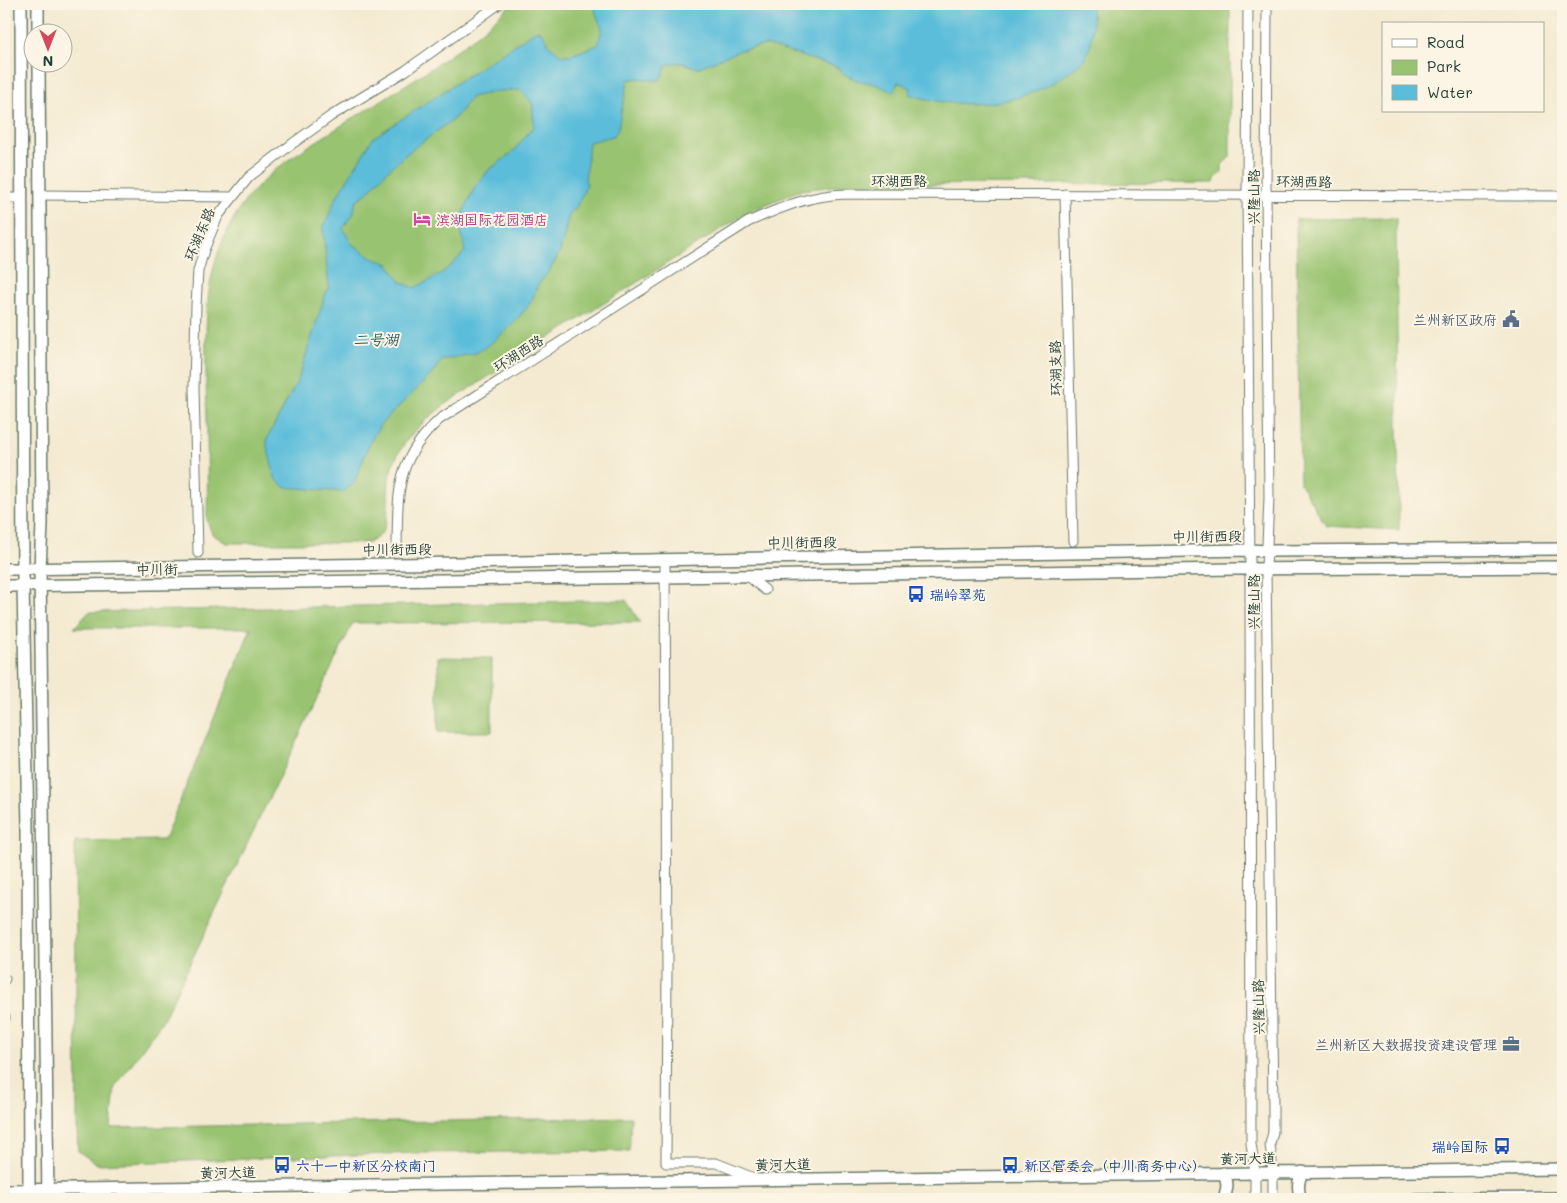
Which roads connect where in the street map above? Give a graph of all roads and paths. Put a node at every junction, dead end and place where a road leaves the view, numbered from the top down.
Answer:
1 (21, 4) edge
2 (38, 4) edge
3 (499, 4) edge
4 (1248, 4) edge
5 (1267, 4) edge
6 (38, 22) edge
7 (39, 72) edge
8 (1065, 194) junction
9 (1247, 194) junction
10 (1266, 194) junction
11 (40, 195) junction
12 (1563, 196) edge
13 (233, 197) junction
14 (4, 198) edge
15 (22, 198) junction
16 (1073, 541) dead end
17 (397, 548) dead end
18 (1563, 549) edge
19 (1250, 550) junction
20 (1267, 551) junction
21 (1305, 551) junction
22 (198, 553) dead end
23 (665, 560) junction
24 (1563, 567) edge
25 (1304, 568) junction
26 (4, 569) edge
27 (23, 569) junction
28 (40, 569) junction
29 (1250, 569) junction
30 (1266, 569) junction
31 (748, 576) junction
32 (665, 577) junction
33 (4, 586) edge
34 (23, 586) junction
35 (41, 586) junction
36 (765, 590) dead end
37 (1251, 1144) junction
38 (1270, 1144) junction
39 (1563, 1169) edge
40 (1255, 1172) junction
41 (1273, 1172) junction
42 (1302, 1172) junction
43 (1223, 1173) junction
44 (757, 1180) junction
45 (353, 1185) junction
46 (4, 1190) edge
47 (48, 1194) edge
48 (28, 1195) edge
49 (1563, 1198) edge
50 (340, 1199) edge
51 (1224, 1199) edge
52 (1255, 1199) edge
53 (1273, 1199) edge
54 (1301, 1199) edge
55 (1416, 1199) edge

1 - 15 main road
2 - 6 main road
3 - 13 street, 环湖东路
4 - 9 street, 兴隆山路
5 - 10 street, 兴隆山路
7 - 11 main road
8 - 9 street, 环湖西路
8 - 16 street, 环湖支路
8 - 17 street, 环湖西路
9 - 10 street, 环湖西路
9 - 19 street, 兴隆山路
10 - 12 street, 环湖西路
10 - 20 street, 兴隆山路
11 - 13 street
11 - 28 main road
13 - 22 street, 环湖东路
14 - 15 street
15 - 27 main road
18 - 21 main road, 中川街西段
19 - 20 main road, 中川街西段
19 - 23 main road, 中川街西段
19 - 29 street, 兴隆山路
20 - 21 main road, 中川街西段
20 - 30 street, 兴隆山路
21 - 25 main road
23 - 28 main road, 中川街西段
23 - 32 street
24 - 25 main road
25 - 30 main road
26 - 27 main road
27 - 28 main road, 中川街西段
27 - 34 main road
28 - 35 main road
29 - 30 main road
29 - 31 main road
29 - 37 street, 兴隆山路
30 - 38 street, 兴隆山路
31 - 32 main road
31 - 36 street
32 - 35 main road, 中川街
32 - 44 street
33 - 34 main road, 中川街
34 - 35 main road, 中川街
34 - 48 main road
35 - 47 main road
37 - 38 street
37 - 40 street, 兴隆山路
38 - 41 street, 兴隆山路
39 - 42 main road, 黄河大道
40 - 41 main road, 黄河大道
40 - 43 main road, 黄河大道
40 - 52 street, 兴隆山路
41 - 42 main road, 黄河大道
41 - 53 street, 兴隆山路
42 - 54 main road
43 - 44 main road, 黄河大道
43 - 51 main road
44 - 45 main road, 黄河大道
45 - 47 main road, 黄河大道
45 - 50 main road
46 - 48 main road, 黄河大道
47 - 48 main road, 黄河大道
49 - 55 main road

